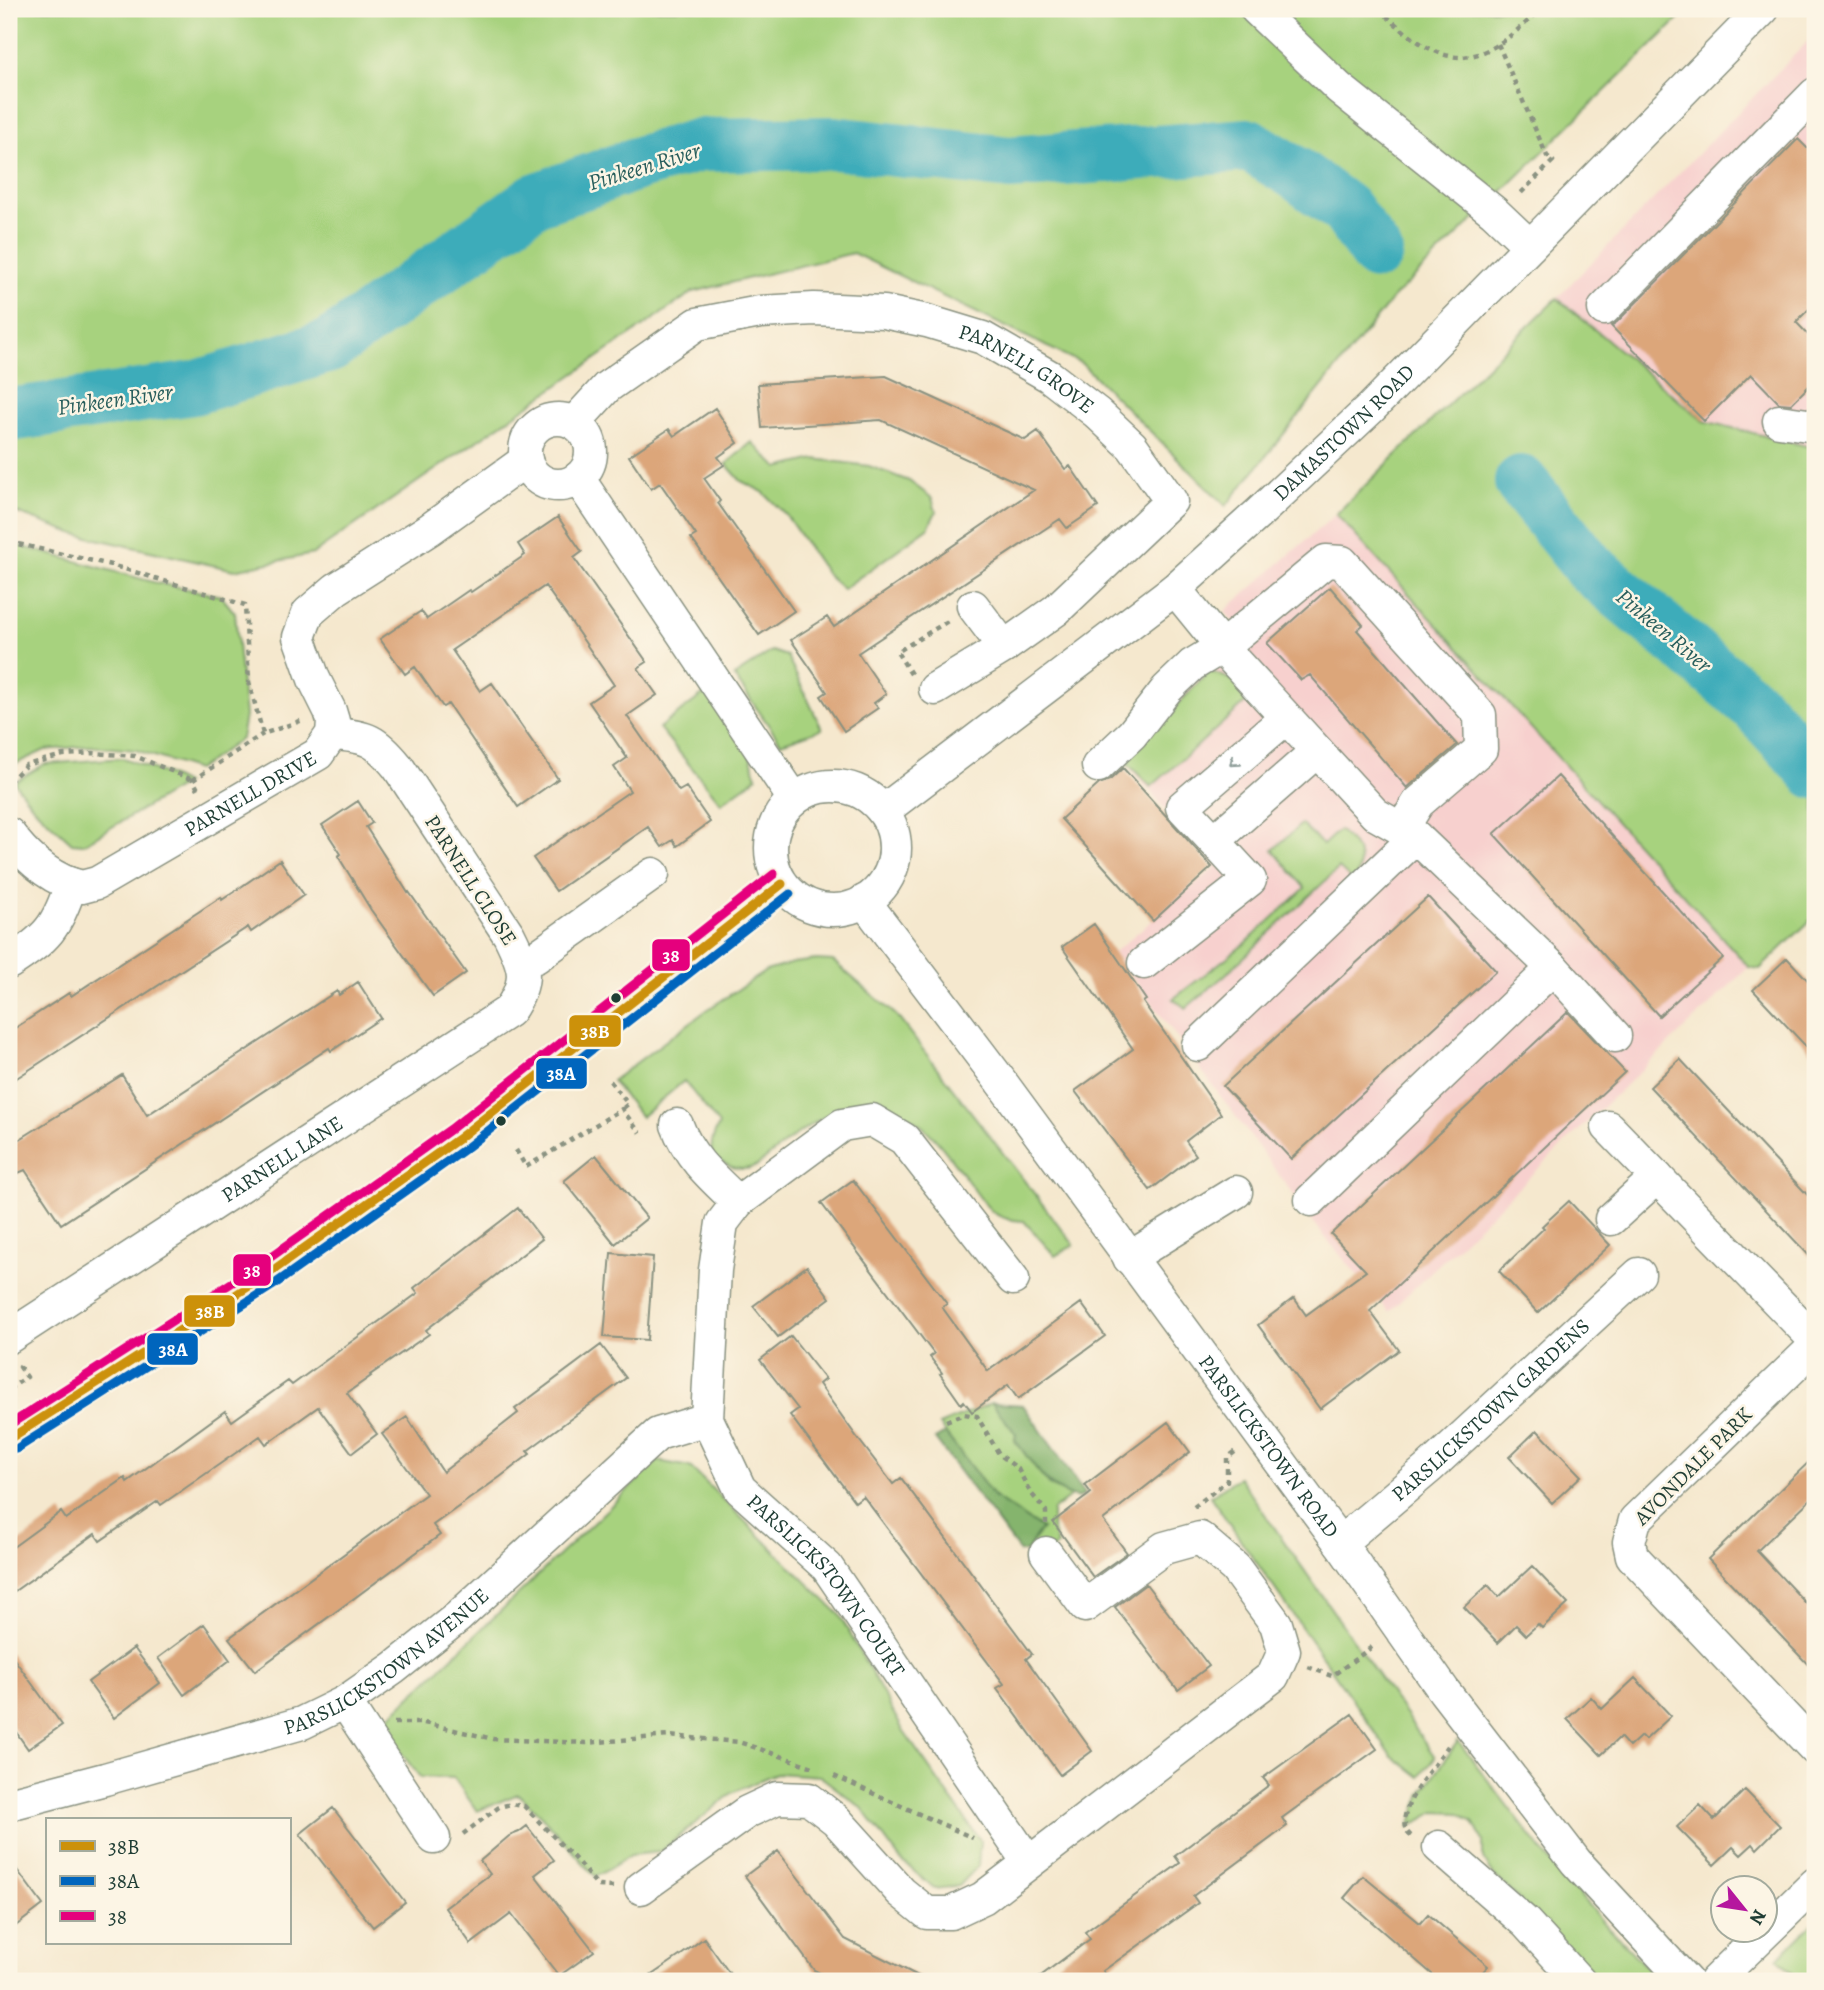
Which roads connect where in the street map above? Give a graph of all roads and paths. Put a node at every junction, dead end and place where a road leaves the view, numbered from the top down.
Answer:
1 (1256, 9) edge
2 (1379, 9) edge
3 (1541, 9) edge
4 (1763, 9) edge
5 (1499, 44) junction
6 (1809, 114) edge
7 (1498, 216) junction
8 (1530, 246) junction
9 (1604, 309) dead end
10 (1779, 421) dead end
11 (574, 423) junction
12 (1815, 426) edge
13 (526, 460) junction
14 (578, 478) junction
15 (9, 542) edge
16 (1175, 589) junction
17 (973, 607) joint
18 (1222, 647) junction
19 (1004, 648) junction
20 (935, 689) joint
21 (1286, 718) junction
22 (331, 723) junction
23 (263, 734) junction
24 (1317, 751) junction
25 (1098, 766) dead end
26 (193, 780) junction
27 (9, 782) edge
28 (794, 799) junction
29 (883, 811) junction
30 (212, 817) junction
31 (1409, 833) junction
32 (9, 834) edge
33 (1214, 841) junction
34 (653, 874) dead end
35 (71, 884) junction
36 (782, 884) junction
37 (864, 901) junction
38 (522, 961) junction
39 (9, 963) edge
40 (1144, 963) dead end
41 (1553, 968) junction
42 (1615, 1036) dead end
43 (1198, 1045) dead end
44 (610, 1081) dead end
45 (622, 1109) junction
46 (677, 1125) dead end
47 (1608, 1128) dead end
48 (640, 1133) dead end
49 (516, 1150) dead end
50 (1657, 1177) junction
51 (1236, 1192) dead end
52 (1311, 1200) dead end
53 (738, 1202) junction
54 (1611, 1219) dead end
55 (1129, 1258) junction
56 (1639, 1274) dead end
57 (1013, 1279) dead end
58 (9, 1337) edge
59 (1815, 1339) edge
60 (1815, 1346) edge
61 (707, 1419) junction
62 (946, 1421) dead end
63 (1259, 1434) junction
64 (9, 1438) edge
65 (1200, 1538) junction
66 (1340, 1543) junction
67 (1046, 1553) joint
68 (1400, 1628) junction
69 (1281, 1658) junction
70 (351, 1713) junction
71 (1467, 1720) junction
72 (1815, 1748) edge
73 (816, 1769) dead end
74 (827, 1773) dead end
75 (9, 1804) edge
76 (434, 1838) joint
77 (980, 1841) dead end
78 (1439, 1847) joint
79 (1028, 1863) junction
80 (1815, 1884) edge
81 (641, 1888) joint
82 (1578, 1981) edge
83 (1686, 1981) edge
84 (1715, 1981) edge

1 - 7 street
2 - 5 path
3 - 5 path
4 - 8 street, DAMASTOWN ROAD
5 - 7 path
6 - 9 street
7 - 8 street
8 - 16 street, DAMASTOWN ROAD
10 - 12 street
11 - 13 street
11 - 14 street
11 - 19 street, PARNELL GROVE
13 - 14 street
13 - 22 street
14 - 28 street
15 - 23 path
16 - 18 street
16 - 29 street, DAMASTOWN ROAD
17 - 19 street
17 - 20 path
18 - 21 street
18 - 25 street
18 - 31 street
19 - 20 street, PARNELL GROVE
21 - 24 street
21 -> 33 street
22 - 23 path
22 - 30 street, PARNELL DRIVE
22 - 38 street, PARNELL CLOSE
23 - 26 path
24 - 31 street
24 - 33 street
26 - 27 path
26 - 30 path
28 - 29 street
28 - 36 street
29 - 37 street
30 - 35 street, PARNELL DRIVE
31 - 41 street
31 - 43 street
32 - 35 street
33 - 40 street
34 - 38 street, PARNELL CLOSE
35 - 39 street
36 - 37 street
36 - 64 street
37 - 55 street, PARSLICKSTOWN ROAD
38 - 58 street, PARNELL LANE
41 - 42 street
41 - 52 street
44 - 45 path
45 - 48 path
45 - 49 path
46 - 53 street
47 - 50 street
50 - 54 street
50 - 59 street
51 - 55 street
53 - 57 street, PARSLICKSTOWN COURT
53 - 61 street, PARSLICKSTOWN COURT
55 - 63 street, PARSLICKSTOWN ROAD
56 - 66 street, PARSLICKSTOWN GARDENS
60 - 72 street, AVONDALE PARK
61 - 70 street, PARSLICKSTOWN AVENUE
61 - 79 street, PARSLICKSTOWN COURT
62 - 67 path
63 - 65 path
63 - 66 street, PARSLICKSTOWN ROAD
65 - 67 street
65 - 69 street
66 - 68 street, PARSLICKSTOWN ROAD
68 - 69 path
68 - 71 street, PARSLICKSTOWN ROAD
69 - 79 street
70 - 73 path
70 - 75 street, PARSLICKSTOWN AVENUE
70 - 76 street
71 - 78 path
71 - 83 street, PARSLICKSTOWN ROAD
74 - 77 path
76 - 81 path
78 - 82 street
79 - 81 street
80 - 84 street

